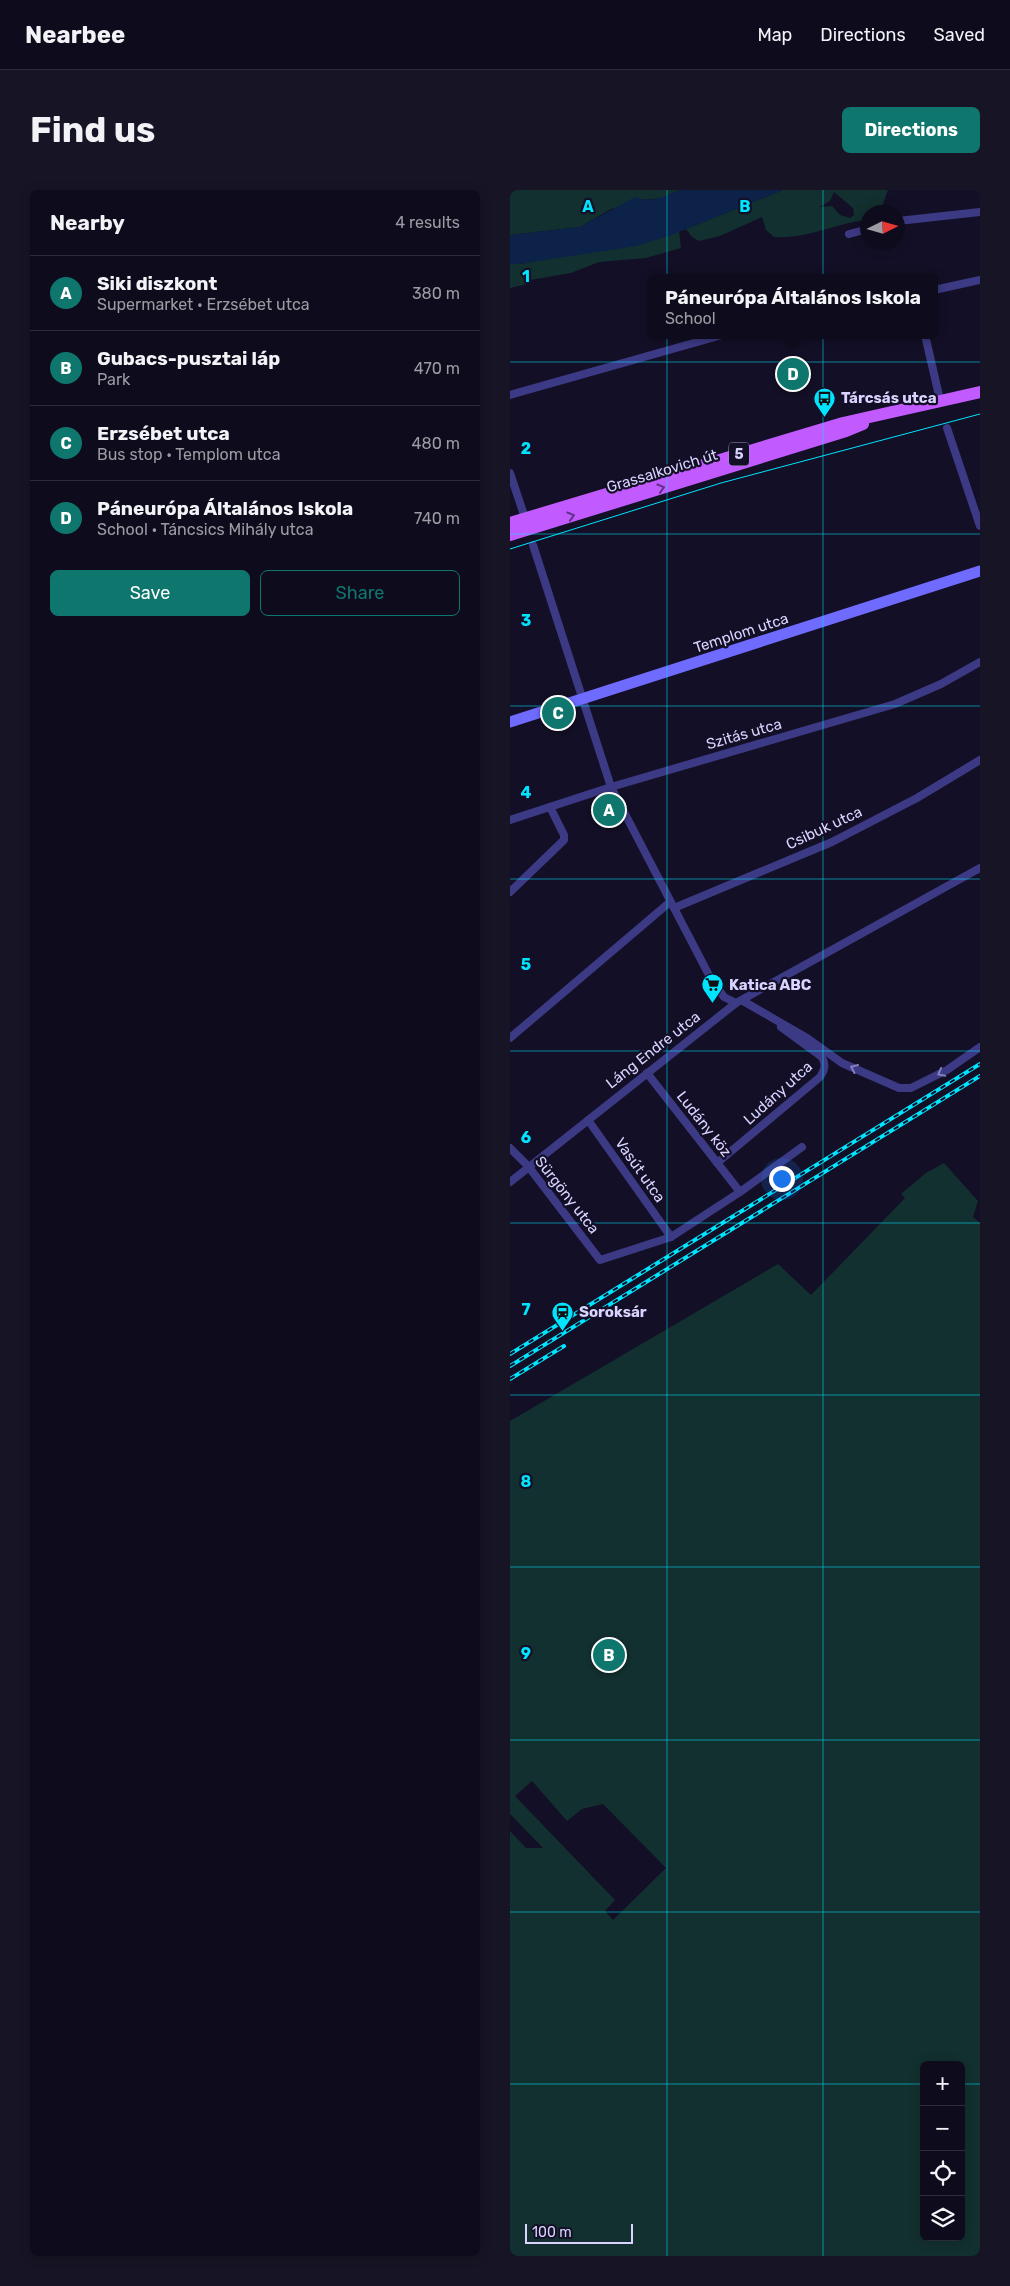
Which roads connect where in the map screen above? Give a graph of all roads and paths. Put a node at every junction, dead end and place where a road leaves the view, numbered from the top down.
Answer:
1 (980, 212) edge
2 (905, 221) edge
3 (860, 231) edge
4 (849, 234) dead end
5 (980, 280) edge
6 (938, 289) edge
7 (708, 339) edge
8 (926, 339) edge
9 (980, 392) edge
10 (510, 395) edge
11 (940, 400) junction
12 (947, 428) dead end
13 (510, 473) edge
14 (510, 523) edge
15 (527, 524) junction
16 (980, 526) edge
17 (510, 535) edge
18 (533, 545) dead end
19 (980, 571) edge
20 (980, 662) edge
21 (584, 699) junction
22 (510, 722) edge
23 (980, 760) edge
24 (611, 787) junction
25 (550, 807) junction
26 (510, 820) edge
27 (980, 868) edge
28 (510, 892) edge
29 (672, 905) junction
30 (740, 1002) junction
31 (777, 1020) junction
32 (510, 1038) edge
33 (980, 1047) edge
34 (647, 1073) junction
35 (588, 1120) junction
36 (802, 1147) dead end
37 (510, 1148) edge
38 (717, 1163) junction
39 (528, 1166) junction
40 (510, 1182) edge
41 (740, 1192) junction
42 (671, 1237) junction

1 - 2 street
3 - 4 street
5 - 6 street
7 - 10 street
8 - 11 street
9 - 11 main road, Grassalkovich út / 5
11 - 15 main road, Grassalkovich út / 5
12 - 16 street
13 - 15 street
14 - 15 main road, Grassalkovich út / 5
15 - 17 main road, Grassalkovich út / 5
18 - 21 street
19 - 21 street, Templom utca
20 - 24 street, Szitás utca
21 - 22 street, Templom utca
21 - 24 street
23 - 29 street, Csibuk utca
24 - 25 street, Szitás utca
24 - 29 street
25 - 26 street, Szitás utca
25 - 28 street
27 - 30 street, Láng Endre utca
29 - 30 street
29 - 32 street, Csibuk utca
30 - 31 street
30 - 34 street, Láng Endre utca
33 -> 31 street
31 - 38 street, Ludány utca
34 - 35 street, Láng Endre utca
34 - 38 street, Ludány köz
35 - 39 street, Láng Endre utca
35 - 42 street, Vasút utca
36 - 41 street
37 - 39 street, Sürgöny utca
38 - 41 street, Ludány köz
39 - 40 street, Láng Endre utca
39 - 42 street, Sürgöny utca
41 - 42 street

